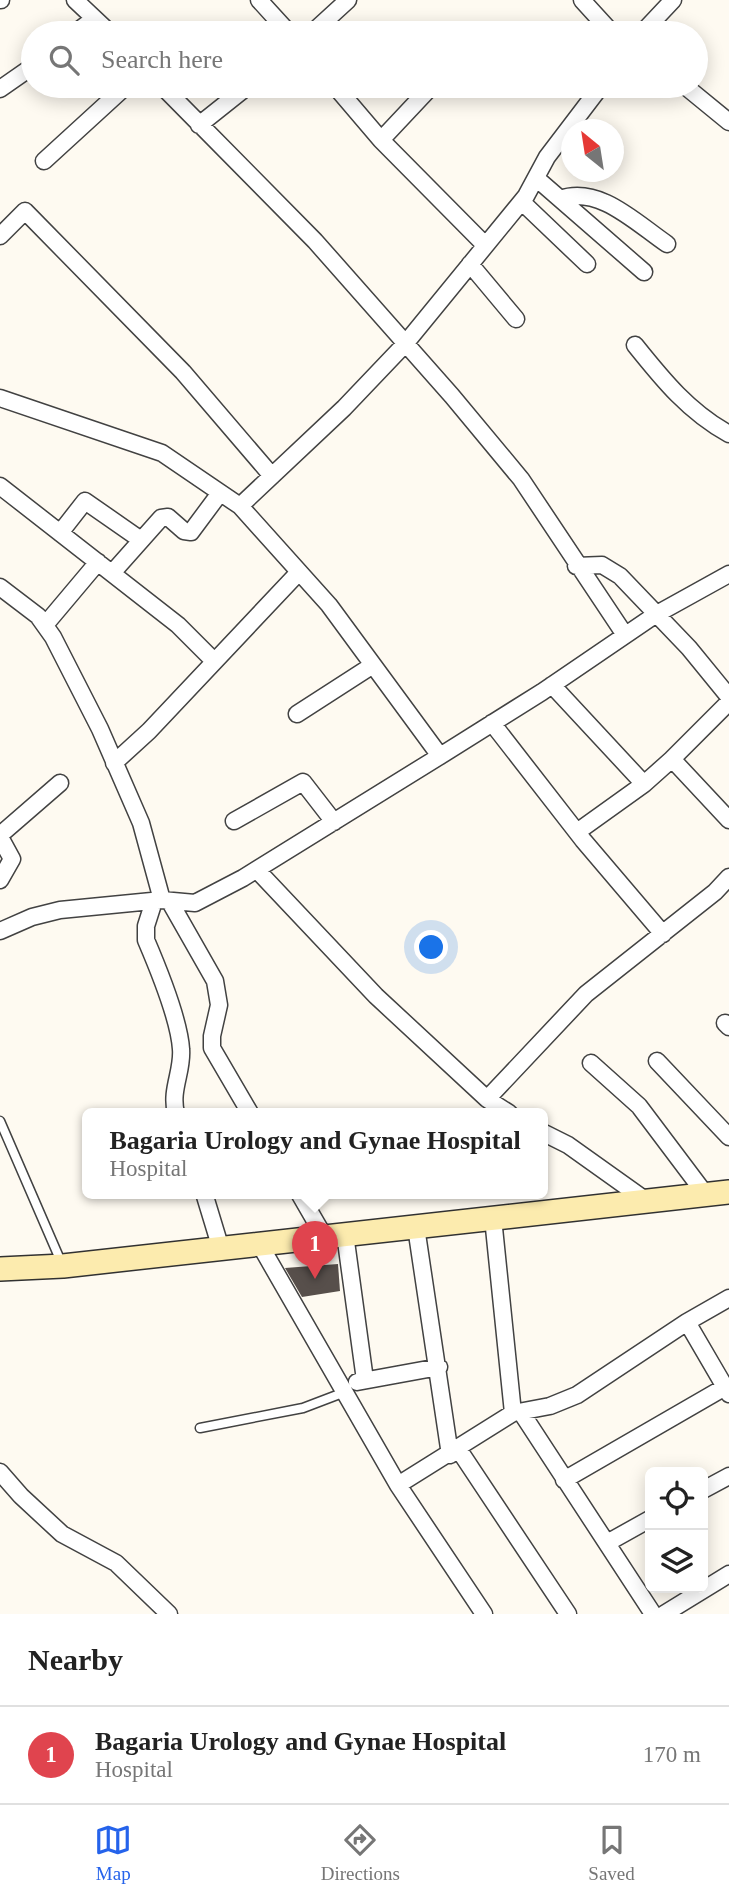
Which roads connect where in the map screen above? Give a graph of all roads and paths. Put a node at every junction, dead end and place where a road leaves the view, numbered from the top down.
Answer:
1 (75, 0) edge
2 (259, 0) edge
3 (348, 0) edge
4 (582, 0) edge
5 (673, 0) edge
6 (94, 19) junction
7 (91, 21) edge
8 (96, 21) edge
9 (278, 21) edge
10 (325, 21) edge
11 (601, 21) edge
12 (653, 21) edge
13 (21, 74) edge
14 (0, 89) edge
15 (113, 98) edge
16 (173, 98) edge
17 (233, 98) edge
18 (345, 98) edge
19 (420, 98) edge
20 (592, 98) edge
21 (700, 98) edge
22 (729, 122) edge
23 (199, 125) junction
24 (381, 139) junction
25 (44, 161) dead end
26 (536, 178) junction
27 (560, 199) junction
28 (522, 202) junction
29 (0, 236) edge
30 (667, 244) dead end
31 (485, 245) junction
32 (470, 264) junction
33 (587, 264) dead end
34 (644, 272) dead end
35 (516, 319) dead end
36 (405, 344) junction
37 (635, 345) dead end
38 (0, 398) edge
39 (729, 434) edge
40 (272, 477) junction
41 (0, 486) edge
42 (220, 494) junction
43 (240, 506) junction
44 (60, 533) junction
45 (141, 540) junction
46 (98, 562) junction
47 (576, 566) junction
48 (113, 572) junction
49 (299, 572) junction
50 (729, 574) edge
51 (0, 587) edge
52 (654, 615) junction
53 (45, 625) junction
54 (625, 635) junction
55 (214, 661) junction
56 (373, 665) junction
57 (551, 685) junction
58 (729, 699) edge
59 (297, 714) dead end
60 (492, 723) junction
61 (440, 756) junction
62 (672, 759) junction
63 (114, 763) junction
64 (60, 783) dead end
65 (644, 784) junction
66 (729, 820) edge
67 (234, 821) dead end
68 (334, 822) junction
69 (577, 832) junction
70 (0, 836) edge
71 (257, 870) junction
72 (729, 877) edge
73 (0, 880) edge
74 (162, 901) junction
75 (1, 928) edge
76 (663, 934) junction
77 (657, 1061) dead end
78 (591, 1063) dead end
79 (487, 1100) junction
80 (175, 1108) edge
81 (247, 1108) edge
82 (501, 1108) edge
83 (0, 1121) edge
84 (548, 1135) edge
85 (729, 1137) edge
86 (729, 1192) edge
87 (706, 1195) junction
88 (206, 1199) edge
89 (304, 1199) edge
90 (648, 1202) junction
91 (493, 1218) junction
92 (416, 1227) junction
93 (335, 1236) junction
94 (260, 1245) junction
95 (221, 1249) junction
96 (64, 1266) junction
97 (0, 1269) edge
98 (729, 1298) edge
99 (687, 1322) junction
100 (439, 1367) junction
101 (365, 1380) junction
102 (343, 1388) junction
103 (728, 1391) edge
104 (517, 1413) junction
105 (200, 1428) dead end
106 (454, 1453) junction
107 (0, 1472) edge
108 (729, 1476) edge
109 (564, 1480) junction
110 (398, 1485) junction
111 (708, 1487) edge
112 (645, 1522) edge
113 (607, 1543) junction
114 (729, 1574) edge
115 (169, 1614) edge
116 (484, 1614) edge
117 (568, 1614) edge
118 (653, 1614) edge
119 (664, 1614) edge

1 - 6 street
2 - 9 street
3 - 10 street
4 - 11 street
5 - 12 street
6 - 7 street
6 - 8 street
13 - 14 street
15 - 25 street
16 - 23 street
17 - 23 street
18 - 24 street
19 - 24 street
20 - 26 street
21 - 22 street
23 - 36 street
24 - 31 street
26 - 27 street
26 - 28 street
27 - 30 street
27 - 34 street
28 - 31 street
28 - 33 street
29 - 40 street
31 - 32 street
32 - 35 street
32 - 36 street
36 - 40 street
36 - 47 street
37 - 39 street
38 - 42 street
40 - 43 street
41 - 44 street
42 - 43 street
42 - 45 street
43 - 49 street
44 - 45 street
44 - 46 street
45 - 48 street
46 - 48 street
46 - 53 street
47 - 52 street
47 - 54 street
48 - 55 street
49 - 55 street
49 - 56 street
50 - 52 street
51 - 53 street
52 - 54 street
52 - 58 street
53 - 63 street
54 - 57 street
55 - 63 street
56 - 59 street
56 - 61 street
57 - 60 street
57 - 65 street
58 - 62 street
60 - 61 street
60 - 69 street
61 - 68 street
62 - 65 street
62 - 66 street
63 - 74 street
64 - 70 street
65 - 69 street
67 - 68 street
68 - 71 street
69 - 76 street
70 - 73 street
71 - 74 street
71 - 79 street
72 - 76 street
74 - 75 street
74 - 80 street
74 - 81 street
76 - 79 street
77 - 85 street
78 - 87 street
79 - 82 street
83 - 96 lane
84 - 90 street
86 - 87 street
87 - 90 street
88 - 95 street
89 - 93 street
90 - 91 street
91 - 92 street
91 - 104 street
92 - 93 street
92 - 100 street
93 - 94 street
93 - 101 street
94 - 95 street
94 - 102 street
95 - 96 street
96 - 97 street
98 - 99 street
99 - 103 street
99 - 104 street
100 - 101 street
100 - 106 street
101 - 102 street
102 - 105 lane
102 - 110 street
103 - 109 street
104 - 106 street
104 - 109 street
106 - 110 street
106 - 117 street
107 - 115 street
108 - 111 street
109 - 113 street
110 - 116 street
112 - 113 street
113 - 118 street
114 - 119 street

